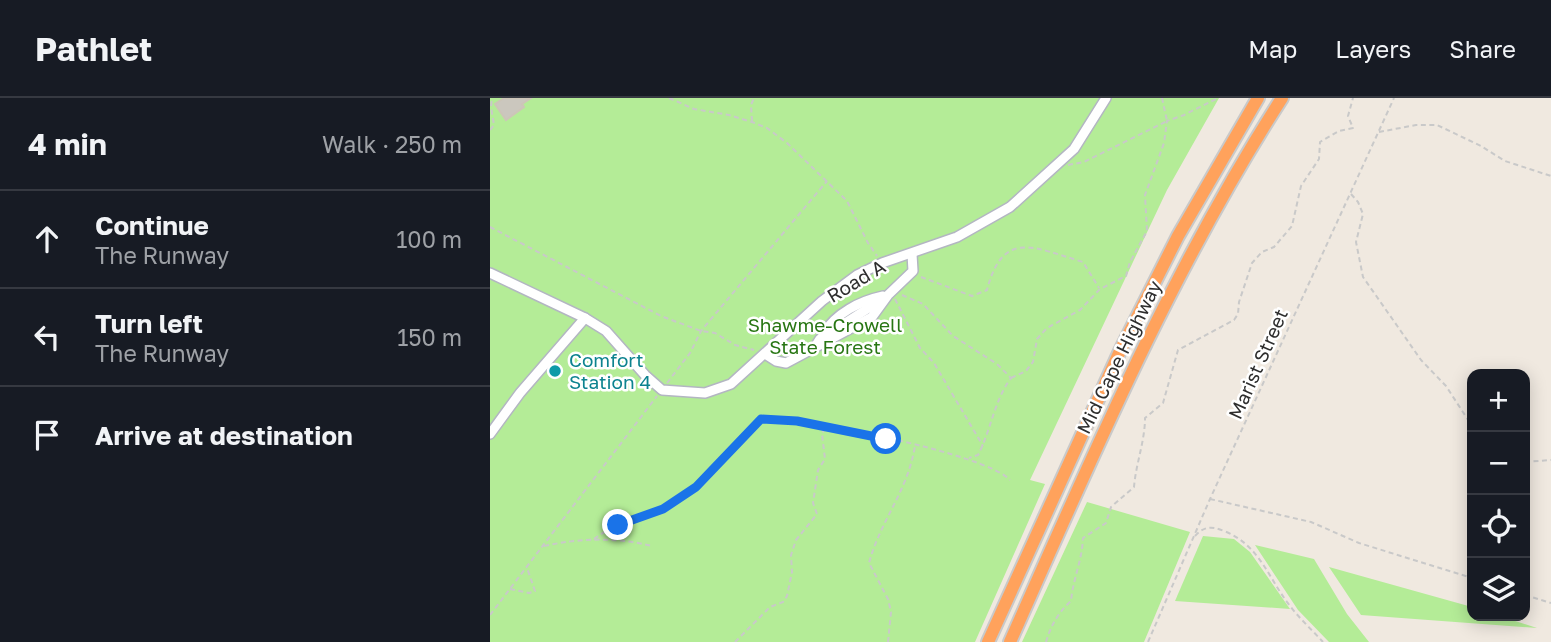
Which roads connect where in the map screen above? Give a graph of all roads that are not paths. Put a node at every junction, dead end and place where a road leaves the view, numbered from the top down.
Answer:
1 (1105, 98) edge
2 (1258, 98) edge
3 (1282, 98) edge
4 (912, 254) junction
5 (490, 273) edge
6 (891, 293) junction
7 (585, 318) junction
8 (812, 351) junction
9 (765, 354) junction
10 (490, 434) edge
11 (988, 642) edge
12 (1010, 642) edge

1 - 4 lane, Road A
2 - 11 highway, Mid Cape Highway
3 - 12 highway, Mid Cape Highway
4 - 6 lane
4 - 9 lane, Road A
5 - 7 lane, Road A
6 - 8 lane
6 - 8 lane
7 - 9 lane, Road A
7 - 10 lane
8 - 9 lane

